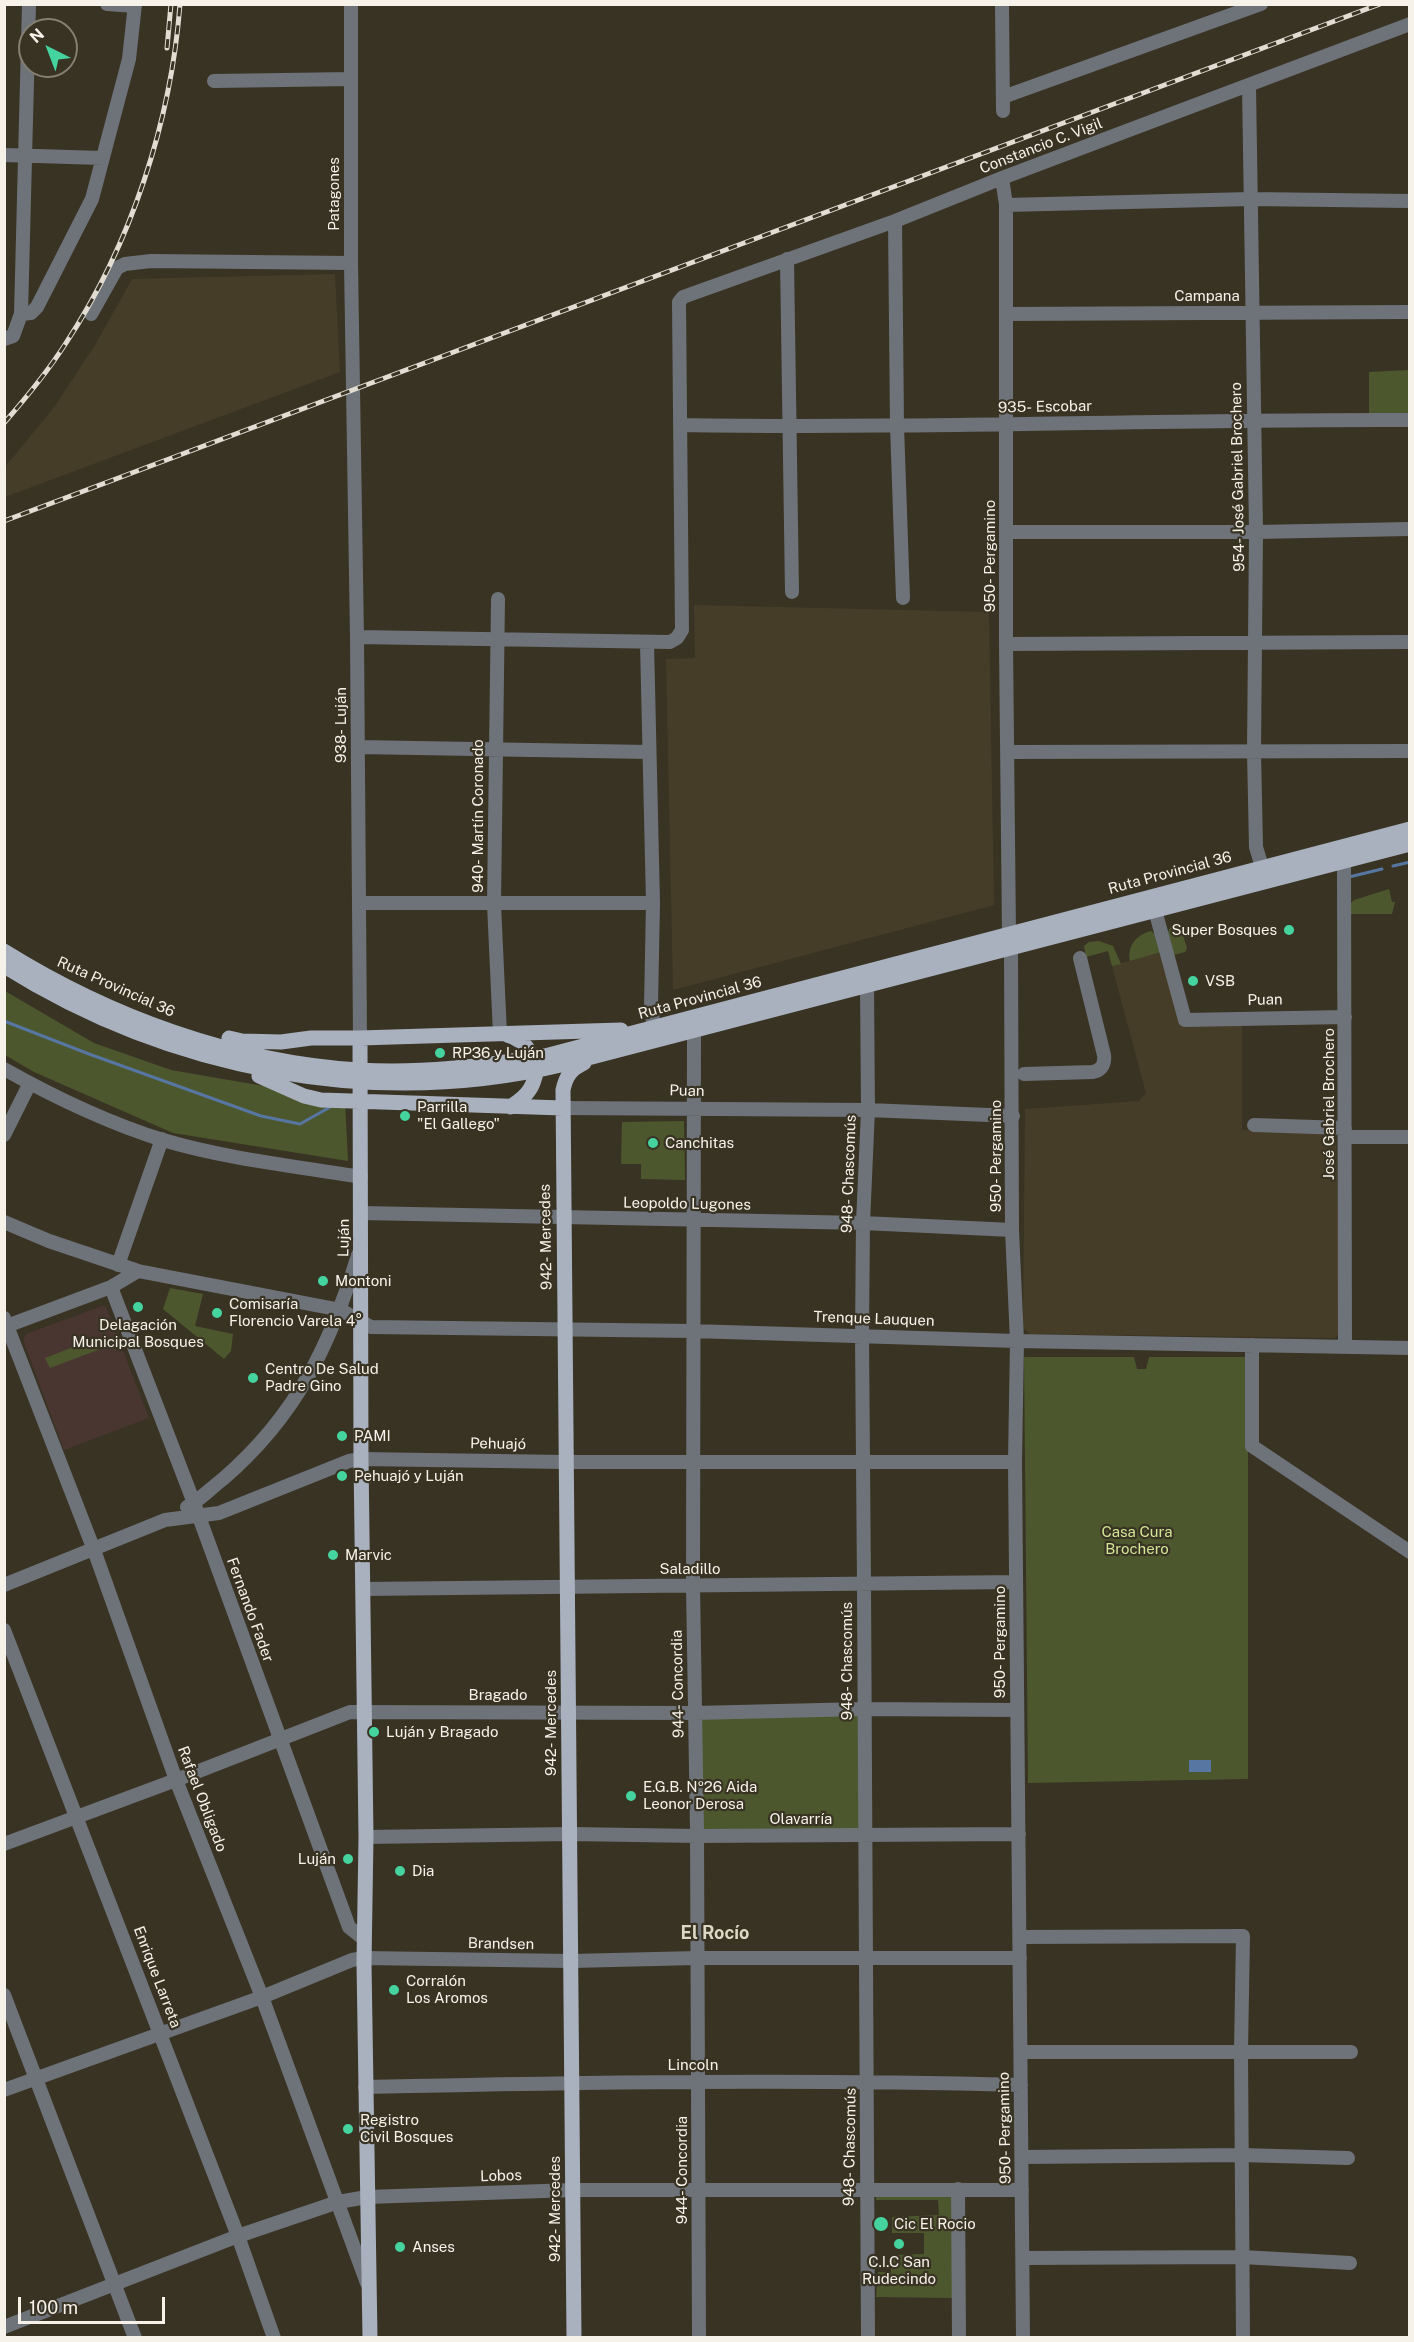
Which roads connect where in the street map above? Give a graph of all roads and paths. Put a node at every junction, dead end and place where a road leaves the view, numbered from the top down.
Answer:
1 (29, 4) edge
2 (107, 4) edge
3 (351, 4) edge
4 (1002, 4) edge
5 (135, 5) edge
6 (1253, 6) edge
7 (1410, 24) edge
8 (351, 78) junction
9 (214, 81) dead end
10 (1249, 86) junction
11 (4, 155) edge
12 (26, 156) junction
13 (102, 158) junction
14 (1002, 178) junction
15 (1251, 199) junction
16 (1410, 201) edge
17 (1006, 206) junction
18 (895, 221) junction
19 (788, 259) junction
20 (351, 263) junction
21 (1252, 312) junction
22 (1410, 312) edge
23 (21, 314) junction
24 (91, 314) dead end
25 (1006, 314) junction
26 (4, 339) edge
27 (353, 411) joint
28 (1254, 419) junction
29 (1410, 420) edge
30 (1005, 424) junction
31 (680, 425) junction
32 (897, 426) junction
33 (789, 427) junction
34 (1410, 529) edge
35 (1007, 532) junction
36 (1256, 532) junction
37 (792, 592) dead end
38 (903, 598) dead end
39 (498, 599) dead end
40 (357, 637) junction
41 (496, 640) junction
42 (1256, 642) junction
43 (1410, 642) edge
44 (647, 643) junction
45 (1006, 644) junction
46 (358, 747) junction
47 (495, 749) junction
48 (1254, 751) junction
49 (1410, 751) edge
50 (650, 752) junction
51 (1008, 752) junction
52 (1410, 829) edge
53 (1410, 844) edge
54 (1344, 861) junction
55 (1262, 867) junction
56 (359, 903) junction
57 (653, 903) junction
58 (494, 904) junction
59 (1155, 910) junction
60 (1010, 941) junction
61 (4, 951) edge
62 (1080, 958) dead end
63 (4, 966) edge
64 (867, 985) junction
65 (121, 1012) junction
66 (1345, 1017) junction
67 (654, 1028) junction
68 (694, 1030) junction
69 (500, 1034) junction
70 (360, 1038) junction
71 (195, 1052) junction
72 (612, 1052) junction
73 (534, 1065) junction
74 (4, 1069) edge
75 (1024, 1074) dead end
76 (360, 1076) junction
77 (30, 1083) junction
78 (361, 1102) junction
79 (510, 1107) junction
80 (563, 1107) junction
81 (694, 1108) junction
82 (868, 1110) junction
83 (1013, 1116) junction
84 (1254, 1125) dead end
85 (1345, 1132) junction
86 (4, 1135) edge
87 (1410, 1137) edge
88 (162, 1139) junction
89 (361, 1177) junction
90 (362, 1213) junction
91 (564, 1218) junction
92 (694, 1221) junction
93 (4, 1222) edge
94 (863, 1223) junction
95 (1012, 1230) junction
96 (362, 1244) junction
97 (118, 1265) junction
98 (138, 1271) junction
99 (111, 1287) junction
100 (341, 1310) junction
101 (361, 1320) junction
102 (6, 1324) edge
103 (565, 1329) junction
104 (692, 1330) junction
105 (862, 1335) junction
106 (1017, 1341) junction
107 (1252, 1345) junction
108 (1346, 1347) junction
109 (1410, 1348) edge
110 (361, 1459) junction
111 (566, 1462) junction
112 (692, 1462) junction
113 (862, 1462) junction
114 (1015, 1462) junction
115 (196, 1510) junction
116 (93, 1550) junction
117 (1410, 1552) edge
118 (1016, 1582) junction
119 (4, 1585) edge
120 (864, 1585) junction
121 (567, 1586) junction
122 (693, 1586) junction
123 (363, 1589) junction
124 (4, 1630) edge
125 (863, 1709) junction
126 (1017, 1710) junction
127 (568, 1711) junction
128 (365, 1712) junction
129 (694, 1713) junction
130 (281, 1739) junction
131 (176, 1780) junction
132 (78, 1817) junction
133 (570, 1834) junction
134 (1019, 1834) junction
135 (865, 1835) junction
136 (697, 1836) junction
137 (366, 1837) junction
138 (4, 1844) edge
139 (1020, 1937) junction
140 (364, 1939) junction
141 (364, 1958) junction
142 (697, 1958) junction
143 (866, 1958) junction
144 (1020, 1958) junction
145 (571, 1961) junction
146 (4, 1995) edge
147 (262, 1997) junction
148 (161, 2033) junction
149 (1240, 2051) junction
150 (1021, 2052) junction
151 (1351, 2052) dead end
152 (36, 2078) junction
153 (867, 2081) junction
154 (572, 2082) junction
155 (698, 2082) junction
156 (1021, 2085) junction
157 (365, 2087) junction
158 (4, 2090) edge
159 (1241, 2156) junction
160 (1022, 2157) junction
161 (1348, 2158) dead end
162 (698, 2189) junction
163 (866, 2189) junction
164 (958, 2189) junction
165 (573, 2190) junction
166 (1022, 2190) junction
167 (367, 2197) junction
168 (338, 2202) junction
169 (238, 2236) junction
170 (1242, 2257) junction
171 (1023, 2258) junction
172 (1350, 2263) dead end
173 (114, 2283) junction
174 (370, 2291) junction
175 (4, 2327) edge
176 (135, 2337) edge
177 (274, 2337) edge
178 (370, 2337) edge
179 (574, 2337) edge
180 (699, 2337) edge
181 (868, 2337) edge
182 (959, 2337) edge
183 (1023, 2337) edge
184 (1243, 2337) edge

1 - 12 street
2 - 5 street
3 - 8 street, Patagones
4 - 6 street
5 - 13 street
7 - 10 street, Constancio C. Vigil
8 - 9 street
8 - 20 street, Patagones
10 - 14 street, Constancio C. Vigil
10 - 15 street, 954- José Gabriel Brochero
11 - 12 street
12 - 13 street
12 - 23 street
13 - 23 street
14 - 17 street, 950- Pergamino
14 - 18 street, Constancio C. Vigil
15 - 16 street
15 - 17 street
15 - 21 street, 954- José Gabriel Brochero
17 - 25 street, 950- Pergamino
18 - 19 street, Constancio C. Vigil
18 - 32 street
19 - 31 street, Constancio C. Vigil
19 - 33 street
20 - 24 street
20 - 27 street, Patagones
21 - 22 street, Campana
21 - 25 street, Campana
21 - 28 street, 954- José Gabriel Brochero
23 - 26 street
25 - 30 street, 950- Pergamino
27 - 40 street, 938- Luján
28 - 29 street, 935- Escobar
28 - 30 street, 935- Escobar
28 - 36 street, 954- José Gabriel Brochero
30 - 32 street, 935- Escobar
30 - 35 street, 950- Pergamino
31 - 33 street, 935- Escobar
31 - 44 street
32 - 33 street, 935- Escobar
32 - 38 street
33 - 37 street
34 - 36 street
35 - 36 street
35 - 45 street, 950- Pergamino
36 - 42 street, 954- José Gabriel Brochero
39 - 41 street, 940- Martín Coronado
40 - 41 street
40 - 46 street, 938- Luján
41 - 44 street
41 - 47 street, 940- Martín Coronado
42 - 43 street
42 - 45 street
42 - 48 street, 954- José Gabriel Brochero
44 - 50 street
45 - 51 street, 950- Pergamino
46 - 47 street
46 - 56 street, 938- Luján
47 - 50 street
47 - 58 street, 940- Martín Coronado
48 - 49 street
48 - 51 street
48 - 55 street, 954- José Gabriel Brochero
50 - 57 street
51 - 60 street, 950- Pergamino
52 - 55 main road, Ruta Provincial 36
53 - 54 main road, Ruta Provincial 36
54 - 59 main road, Ruta Provincial 36
54 - 66 street, José Gabriel Brochero
55 - 60 main road, Ruta Provincial 36
56 - 58 street
56 - 70 street, 938- Luján
57 - 58 street
57 - 67 street
58 - 69 street, 940- Martín Coronado
59 - 60 main road, Ruta Provincial 36
59 - 66 street, Puan
60 - 64 main road, Ruta Provincial 36
60 - 67 main road, Ruta Provincial 36
60 - 83 street, 950- Pergamino
61 - 65 main road, Ruta Provincial 36
62 - 75 street
63 - 71 main road, Ruta Provincial 36
64 - 68 main road, Ruta Provincial 36
64 - 82 street, 948- Chascomús
65 - 70 main road
65 - 76 main road, Ruta Provincial 36
66 - 85 street, José Gabriel Brochero
67 - 69 main road
67 - 73 main road, Ruta Provincial 36
68 - 72 main road, Ruta Provincial 36
68 - 81 street, 944- Concordia
69 - 70 main road
69 - 73 main road
70 - 76 main road, Luján
71 - 76 main road, Ruta Provincial 36
71 - 78 main road, Puan
72 - 73 main road, Ruta Provincial 36
72 - 80 main road, 942- Mercedes
73 - 76 main road, Ruta Provincial 36
73 - 79 main road
74 - 77 street
76 - 78 main road, Luján
77 - 86 street
77 - 88 street
78 - 79 main road, Puan
78 - 89 main road, Luján
79 - 80 main road, Puan
80 - 81 street, Puan
80 - 91 main road, 942- Mercedes
81 - 82 street, Puan
81 - 92 street, 944- Concordia
82 - 83 street, Puan
82 - 94 street, 948- Chascomús
83 - 95 street, 950- Pergamino
84 - 85 street
85 - 87 street
85 - 108 street, José Gabriel Brochero
88 - 89 street
88 - 97 street
89 - 90 main road, Luján
90 - 91 street, Leopoldo Lugones
90 - 96 main road, Luján
91 - 92 street, Leopoldo Lugones
91 - 103 main road, 942- Mercedes
92 - 94 street, Leopoldo Lugones
92 - 104 street, 944- Concordia
93 - 97 street, Trenque Lauquen
94 - 95 street, Leopoldo Lugones
94 - 105 street, 948- Chascomús
95 - 106 street, 950- Pergamino
96 - 100 street
96 - 101 main road, Luján
97 - 98 street, Trenque Lauquen
98 - 99 street
98 - 100 street, Trenque Lauquen
99 - 102 street
99 - 115 street, Fernando Fader
100 - 101 street, Trenque Lauquen
100 - 115 street
101 - 103 street, Trenque Lauquen
101 - 110 main road, Luján
102 - 116 street, Rafael Obligado
103 - 104 street, Trenque Lauquen
103 - 111 main road, 942- Mercedes
104 - 105 street, Trenque Lauquen
104 - 112 street, 944- Concordia
105 - 106 street, Trenque Lauquen
105 - 113 street, 948- Chascomús
106 - 107 street, Trenque Lauquen
106 - 114 street, 950- Pergamino
107 - 108 street, Trenque Lauquen
107 - 117 street
108 - 109 street, Trenque Lauquen
110 - 111 street, Pehuajó
110 - 115 street, Pehuajó
110 - 123 main road, Luján
111 - 112 street, Pehuajó
111 - 121 main road, 942- Mercedes
112 - 113 street, Pehuajó
112 - 122 street, 944- Concordia
113 - 114 street, Pehuajó
113 - 120 street, 948- Chascomús
114 - 118 street, 950- Pergamino
115 - 116 street, Pehuajó
115 - 130 street, Fernando Fader
116 - 119 street, Pehuajó
116 - 131 street, Rafael Obligado
118 - 120 street, Saladillo
118 - 126 street, 950- Pergamino
120 - 122 street, Saladillo
120 - 125 street, 948- Chascomús
121 - 122 street, Saladillo
121 - 123 street, Saladillo
121 - 127 main road, 942- Mercedes
122 - 129 street, 944- Concordia
123 - 128 main road, Luján
124 - 132 street, Enrique Larreta
125 - 126 street, Bragado
125 - 129 street, Bragado
125 - 135 street, 948- Chascomús
126 - 134 street, 950- Pergamino
127 - 128 street, Bragado
127 - 129 street, Bragado
127 - 133 main road, 942- Mercedes
128 - 130 street, Bragado
128 - 137 main road, Luján
129 - 136 street, 944- Concordia
130 - 131 street, Bragado
130 - 140 street, Fernando Fader
131 - 132 street, Bragado
131 - 147 street, Rafael Obligado
132 - 138 street, Bragado
132 - 148 street, Enrique Larreta
133 - 136 street, Olavarría
133 - 137 street, Olavarría
133 - 145 main road, 942- Mercedes
134 - 135 street, Olavarría
134 - 139 street, 950- Pergamino
135 - 136 street, Olavarría
135 - 143 street, 948- Chascomús
136 - 142 street, 944- Concordia
137 - 140 main road, Luján
139 - 144 street, 950- Pergamino
139 - 149 street
140 - 141 main road, Luján
141 - 145 street, Brandsen
141 - 147 street, Brandsen
141 - 157 main road, Luján
142 - 143 street, Brandsen
142 - 145 street, Brandsen
142 - 155 street, 944- Concordia
143 - 144 street, Brandsen
143 - 153 street, 948- Chascomús
144 - 150 street, 950- Pergamino
145 - 154 main road, 942- Mercedes
146 - 152 street
147 - 148 street, Brandsen
147 - 168 street, Rafael Obligado
148 - 152 street, Brandsen
148 - 169 street, Enrique Larreta
149 - 150 street
149 - 151 street
149 - 159 street
150 - 156 street, 950- Pergamino
152 - 158 street, Brandsen
152 - 173 street
153 - 155 street, Lincoln
153 - 156 street, Lincoln
153 - 163 street, 948- Chascomús
154 - 155 street, Lincoln
154 - 157 street, Lincoln
154 - 165 main road, 942- Mercedes
155 - 162 street, 944- Concordia
156 - 160 street, 950- Pergamino
157 - 167 main road, Luján
159 - 160 street
159 - 161 street
159 - 170 street
160 - 166 street, 950- Pergamino
162 - 163 street, Lobos
162 - 165 street, Lobos
162 - 180 street, 944- Concordia
163 - 164 street, Lobos
163 - 181 street, 948- Chascomús
164 - 166 street, Lobos
164 - 182 street
165 - 167 street, Lobos
165 - 179 main road, 942- Mercedes
166 - 171 street, 950- Pergamino
167 - 168 street, Lobos
167 - 174 main road, Luján
168 - 169 street, Lobos
168 - 174 street, Rafael Obligado
169 - 173 street, Lobos
169 - 177 street, Enrique Larreta
170 - 171 street
170 - 172 street
170 - 184 street
171 - 183 street, 950- Pergamino
173 - 175 street, Lobos
173 - 176 street
174 - 178 main road, Luján

